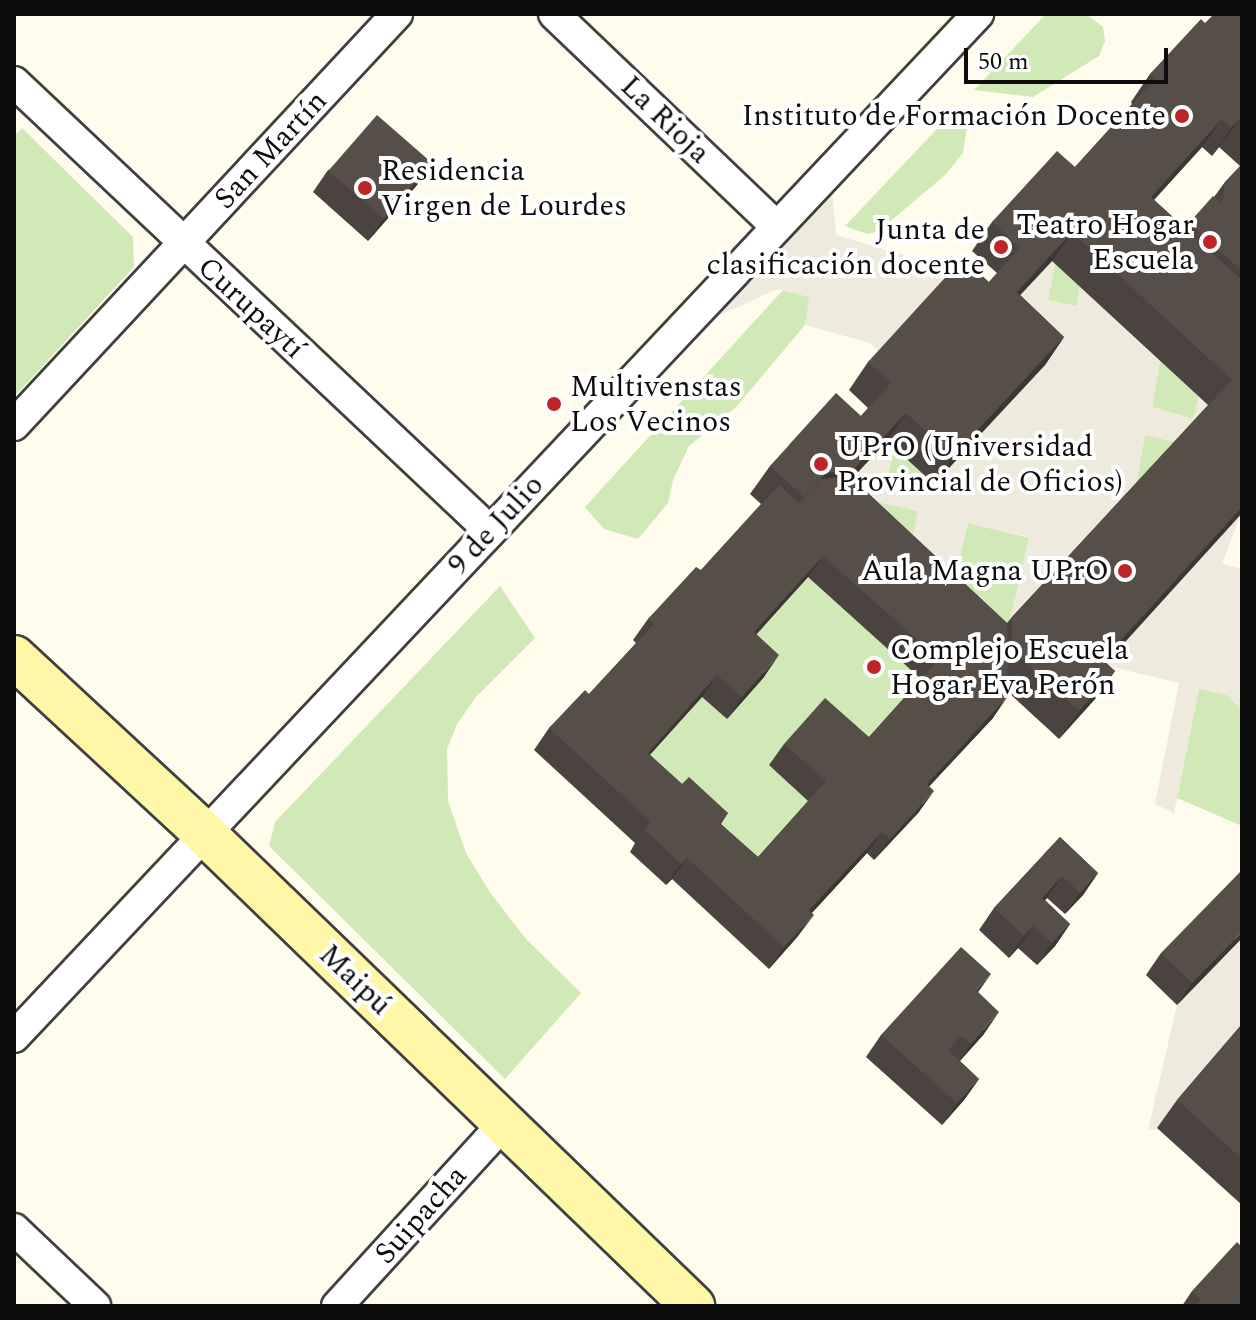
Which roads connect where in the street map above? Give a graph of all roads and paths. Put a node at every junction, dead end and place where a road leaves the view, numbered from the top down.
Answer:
1 (397, 14) edge
2 (554, 14) edge
3 (978, 14) edge
4 (14, 82) edge
5 (776, 226) junction
6 (182, 245) junction
7 (14, 425) edge
8 (490, 531) junction
9 (14, 657) edge
10 (206, 835) junction
11 (14, 1037) edge
12 (504, 1123) junction
13 (14, 1229) edge
14 (95, 1306) edge
15 (337, 1306) edge
16 (693, 1306) edge

1 - 6 street, San Martín
2 - 5 street, La Rioja
3 - 5 street, 9 de Julio
4 - 6 street, Curupaytí
5 - 8 street, 9 de Julio
6 - 7 street, San Martín
6 - 8 street, Curupaytí
8 - 10 street, 9 de Julio
9 - 10 street, Maipú
10 - 11 street, 9 de Julio
10 - 12 street, Maipú
12 - 15 street, Suipacha
12 - 16 street, Maipú
13 - 14 street

